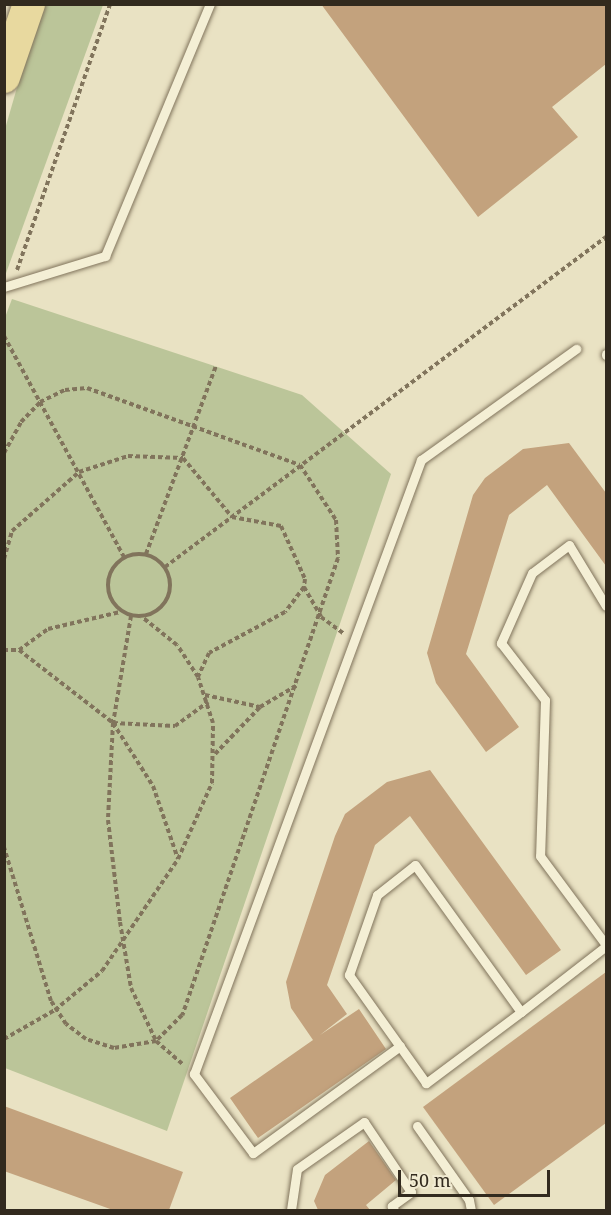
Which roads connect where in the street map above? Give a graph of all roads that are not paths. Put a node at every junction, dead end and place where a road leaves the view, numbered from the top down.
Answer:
1 (29, 4) edge
2 (210, 4) edge
3 (4, 77) edge
4 (8, 286) edge
5 (576, 349) dead end
6 (606, 606) edge
7 (606, 946) edge
8 (521, 1012) junction
9 (400, 1046) junction
10 (417, 1126) dead end
11 (291, 1210) edge
12 (394, 1210) edge
13 (471, 1210) edge

1 - 3 main road
2 - 4 lane
5 - 9 lane
6 - 7 lane
7 - 8 lane
8 - 9 lane
8 - 9 lane
10 - 13 lane
11 - 12 lane

